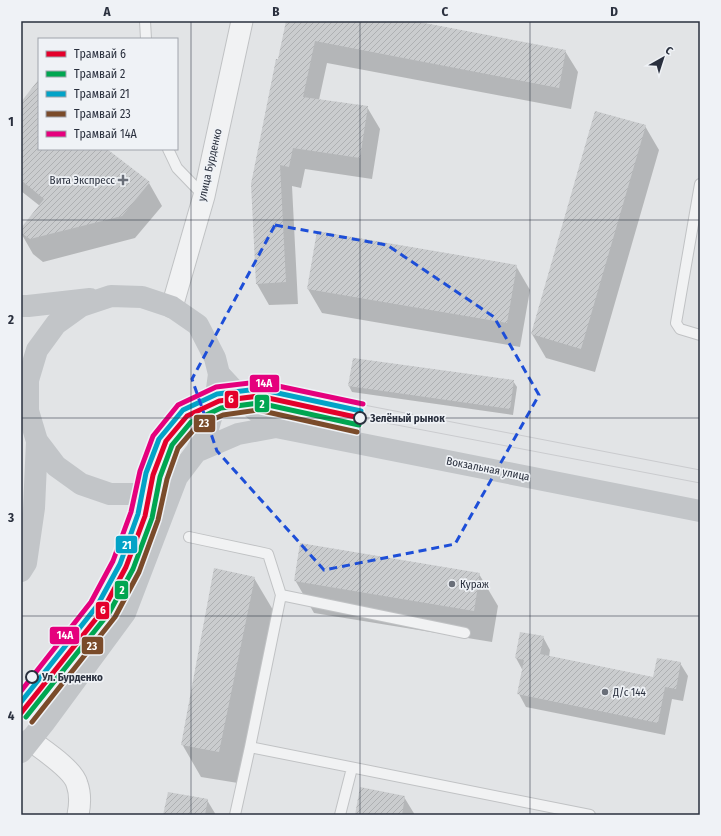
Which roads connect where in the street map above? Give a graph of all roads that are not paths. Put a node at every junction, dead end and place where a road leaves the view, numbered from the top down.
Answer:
1 (145, 21) edge
2 (242, 21) edge
3 (146, 38) edge
4 (168, 150) edge
5 (699, 190) edge
6 (204, 196) junction
7 (111, 296) junction
8 (21, 306) edge
9 (172, 306) junction
10 (700, 335) edge
11 (219, 374) junction
12 (24, 406) edge
13 (276, 427) junction
14 (37, 441) junction
15 (196, 452) junction
16 (177, 477) junction
17 (700, 511) edge
18 (189, 537) dead end
19 (21, 571) edge
20 (281, 595) junction
21 (465, 633) dead end
22 (26, 746) edge
23 (250, 747) junction
24 (352, 768) junction
25 (78, 815) edge
26 (235, 815) edge
27 (340, 815) edge
28 (590, 815) edge

1 - 3 lane
2 - 6 street, улица Бурденко
4 - 6 lane
5 - 10 lane
6 - 9 street, улица Бурденко
7 - 8 main road
7 - 9 main road
7 - 12 main road
9 - 11 main road
11 - 13 main road, Вокзальная улица
11 - 15 main road
12 - 14 main road
13 - 15 main road, Вокзальная улица
13 - 17 main road, Вокзальная улица
14 - 16 main road
14 - 19 main road
15 - 16 main road
16 - 22 main road
18 - 20 lane
20 - 21 lane
20 - 23 lane
22 - 25 street
23 - 24 lane
23 - 26 lane
24 - 27 lane
24 - 28 lane

